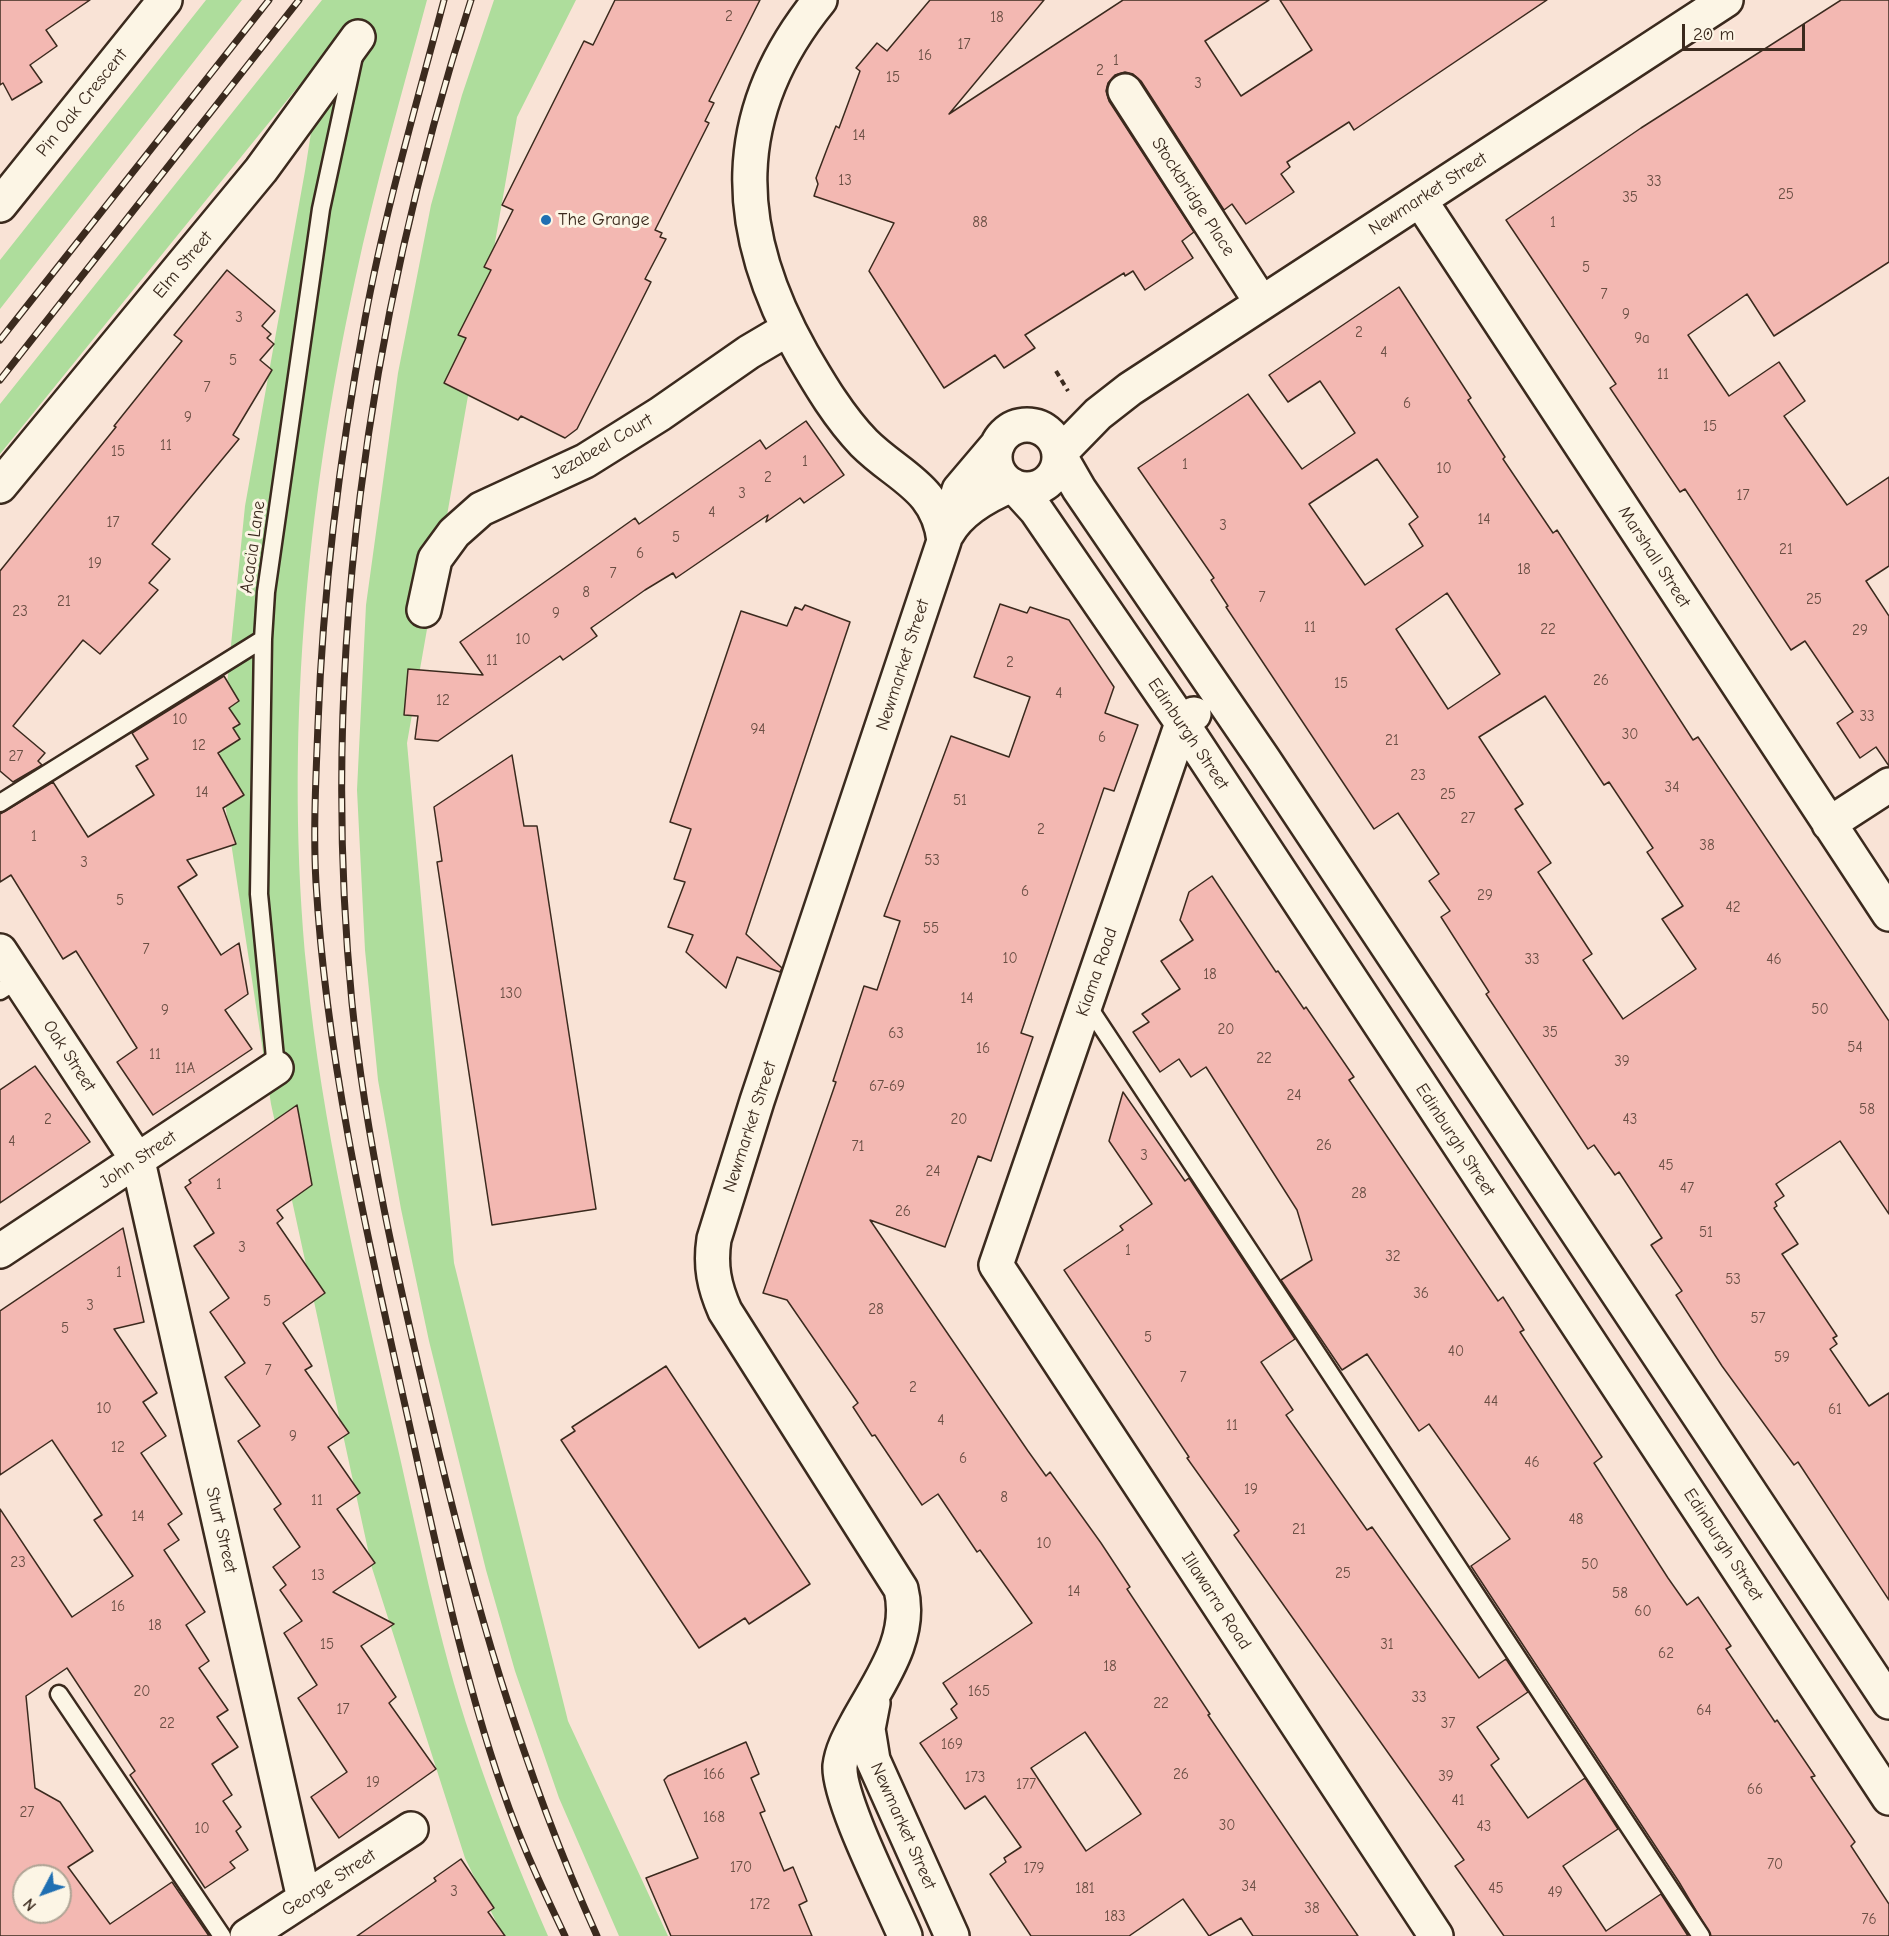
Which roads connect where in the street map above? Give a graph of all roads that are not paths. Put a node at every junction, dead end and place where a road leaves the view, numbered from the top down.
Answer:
1 (165, 0) edge
2 (820, 0) edge
3 (1726, 0) edge
4 (358, 37) joint
5 (1125, 92) dead end
6 (1420, 200) junction
7 (0, 206) edge
8 (1260, 302) junction
9 (788, 329) junction
10 (1130, 389) junction
11 (1028, 425) junction
12 (998, 444) junction
13 (1060, 455) junction
14 (889, 464) junction
15 (970, 474) junction
16 (0, 486) edge
17 (1013, 486) junction
18 (944, 541) junction
19 (424, 610) dead end
20 (263, 639) junction
21 (1220, 695) junction
22 (1182, 723) junction
23 (1889, 785) edge
24 (0, 803) edge
25 (1829, 824) junction
26 (1889, 914) edge
27 (0, 951) edge
28 (9, 985) edge
29 (1086, 1003) junction
30 (276, 1068) joint
31 (138, 1161) junction
32 (0, 1251) edge
33 (996, 1265) joint
34 (882, 1678) junction
35 (59, 1694) dead end
36 (1889, 1702) edge
37 (1889, 1798) edge
38 (411, 1829) dead end
39 (304, 1899) junction
40 (222, 1936) edge
41 (247, 1936) edge
42 (905, 1936) edge
43 (952, 1936) edge
44 (1436, 1936) edge
45 (1701, 1936) edge

1 - 7 street, Pin Oak Crescent
2 - 9 street
3 - 6 street, Newmarket Street
4 - 16 street, Elm Street
4 - 20 lane, Acacia Lane
5 - 8 street, Stockbridge Place
6 - 8 street, Newmarket Street
6 - 25 street, Marshall Street
8 - 10 street, Newmarket Street
9 - 14 street
9 - 19 street, Jezabeel Court
10 - 11 street, Newmarket Street
10 - 13 street, Newmarket Street
11 - 12 street
11 - 13 street
12 - 15 street, Newmarket Street
12 - 17 street
13 - 17 street
13 - 21 street
14 - 15 street
14 - 18 street
15 - 18 street, Newmarket Street
17 - 18 street, Newmarket Street
17 - 22 street, Edinburgh Street
18 - 34 street, Newmarket Street
20 - 24 lane
20 - 30 lane, Acacia Lane
21 - 22 street
21 - 36 street
22 - 29 street, Kiama Road
22 - 37 street, Edinburgh Street
23 - 25 street
25 - 26 street, Marshall Street
27 - 28 street, Oak Street
28 - 31 street, Oak Street
29 - 33 street, Kiama Road
29 - 45 lane
30 - 31 street, John Street
31 - 32 street, John Street
31 - 39 street, Sturt Street
33 - 44 street, Illawarra Road
34 - 42 street, Newmarket Street
34 - 43 street, Newmarket Street
35 - 40 lane
38 - 39 street, George Street
39 - 41 street, George Street

